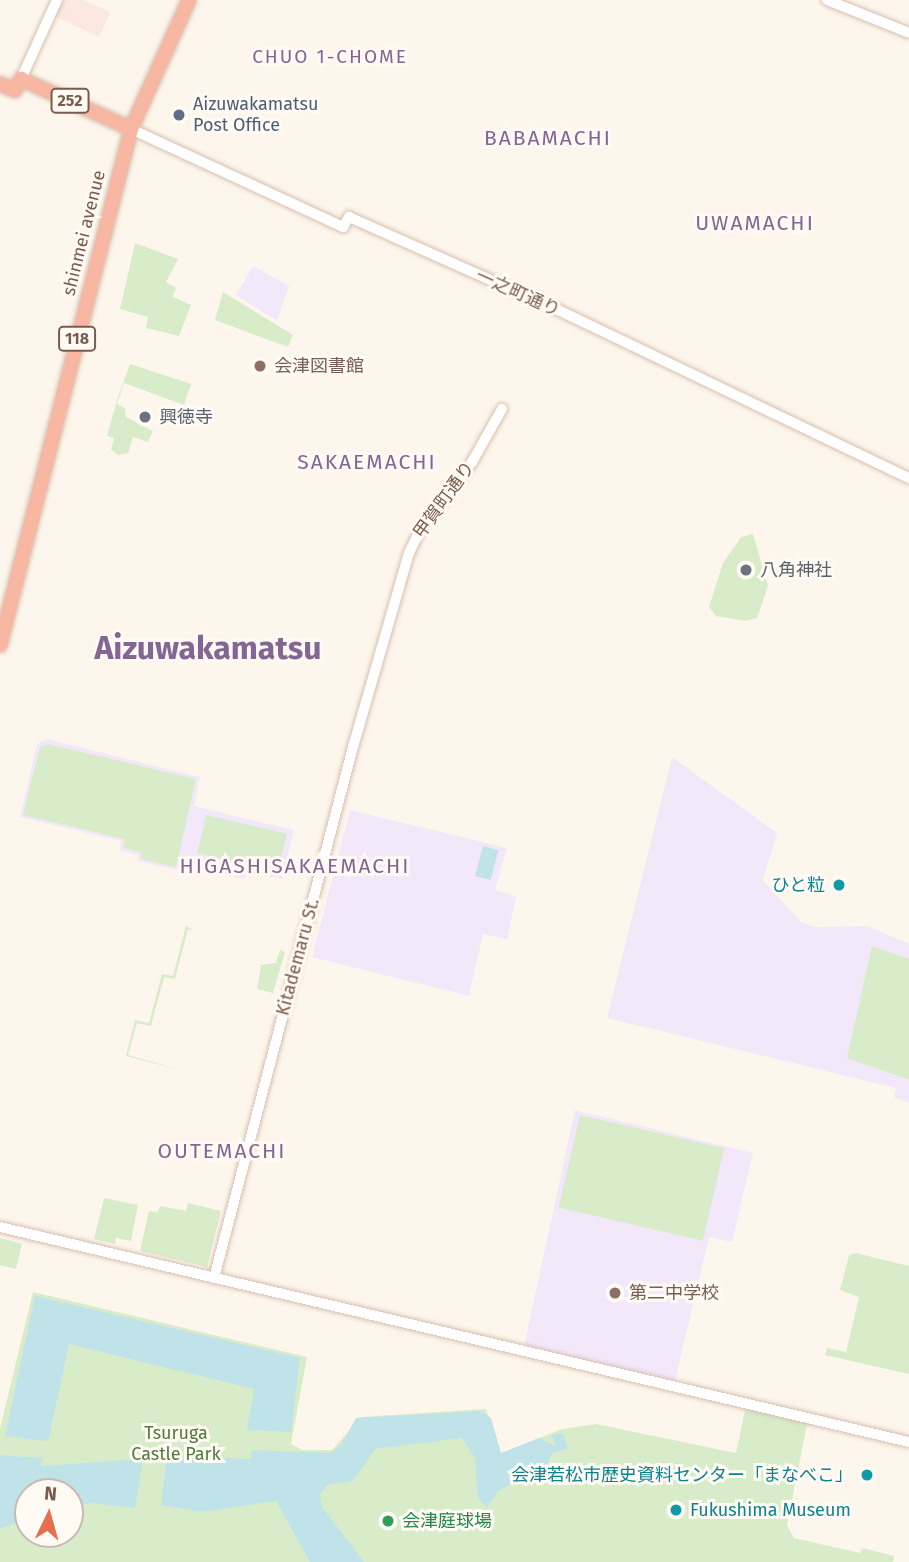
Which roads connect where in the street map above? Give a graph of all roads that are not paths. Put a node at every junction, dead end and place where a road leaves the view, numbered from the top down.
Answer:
1 (57, 0) edge
2 (189, 0) edge
3 (827, 0) edge
4 (909, 33) edge
5 (0, 84) edge
6 (18, 85) junction
7 (131, 129) junction
8 (502, 409) dead end
9 (909, 478) edge
10 (383, 636) joint
11 (0, 645) edge
12 (0, 1227) edge
13 (214, 1278) junction
14 (909, 1442) edge

1 - 6 street
2 - 7 highway, 118
3 - 4 street
5 - 6 highway, 252
6 - 7 highway, 252
7 - 9 street, 一之町通り
7 - 11 highway, shinmei avenue / 118
8 - 10 street, 甲賀町通り
10 - 13 street, Kitademaru St.
12 - 13 street
13 - 14 street

